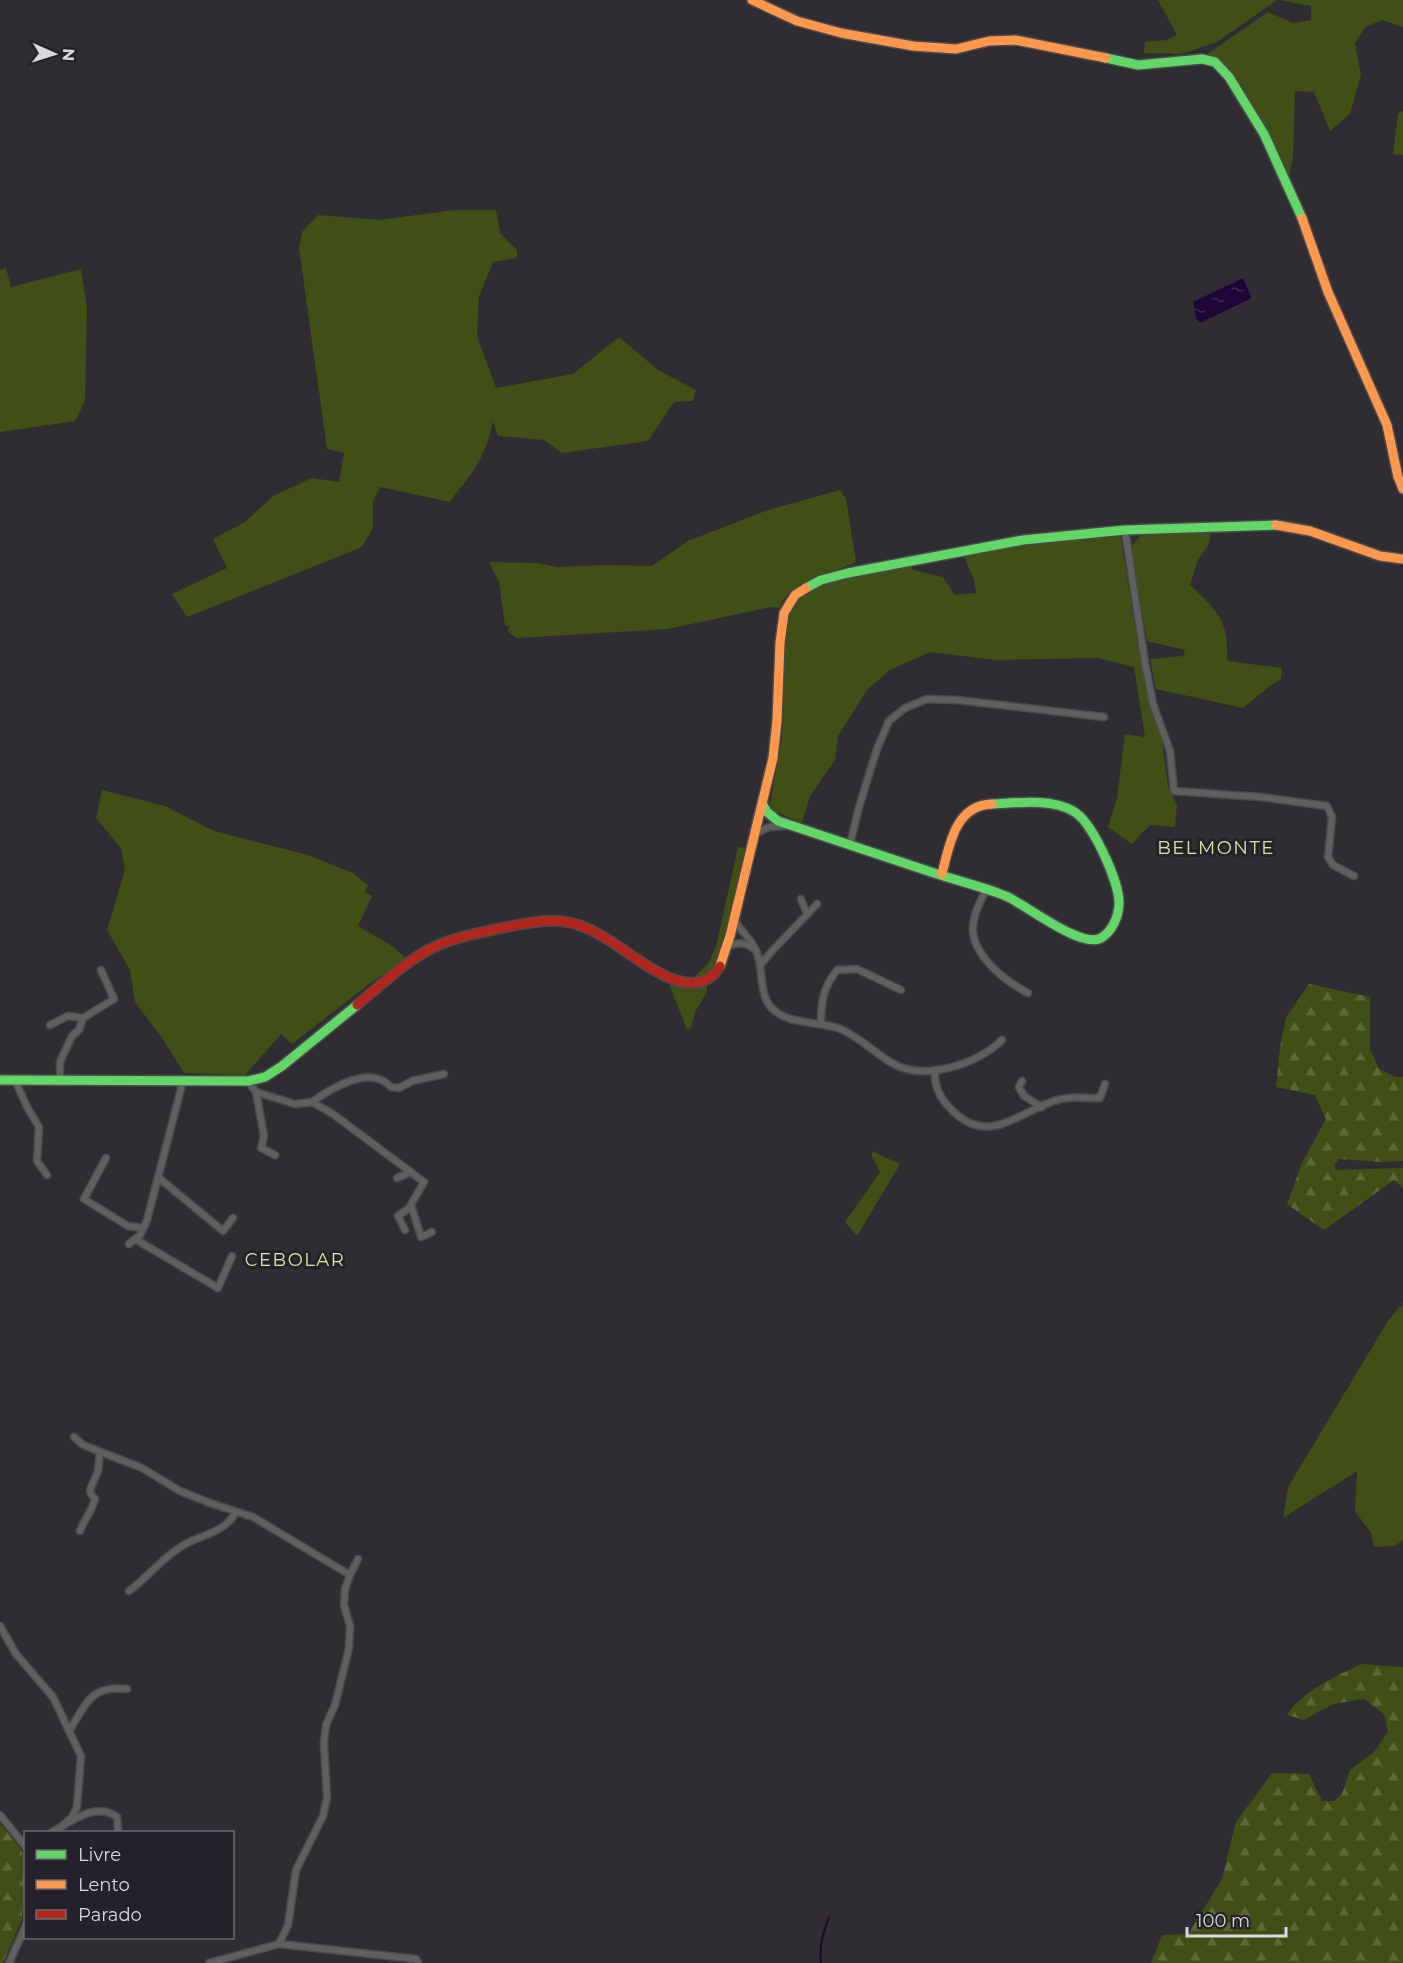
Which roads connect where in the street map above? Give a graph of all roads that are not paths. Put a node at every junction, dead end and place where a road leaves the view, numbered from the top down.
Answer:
1 (752, 0) edge
2 (1403, 489) edge
3 (1125, 530) junction
4 (1403, 559) edge
5 (1104, 717) dead end
6 (763, 805) junction
7 (792, 827) junction
8 (755, 834) junction
9 (850, 845) junction
10 (942, 874) junction
11 (1354, 876) dead end
12 (986, 890) junction
13 (801, 898) dead end
14 (817, 904) dead end
15 (807, 914) junction
16 (734, 918) junction
17 (727, 947) junction
18 (757, 952) junction
19 (760, 965) junction
20 (101, 970) dead end
21 (901, 990) dead end
22 (1028, 993) dead end
23 (83, 1018) junction
24 (821, 1024) junction
25 (50, 1025) dead end
26 (1002, 1040) dead end
27 (935, 1070) junction
28 (444, 1074) dead end
29 (0, 1080) edge
30 (15, 1080) junction
31 (60, 1081) junction
32 (183, 1081) junction
33 (248, 1081) junction
34 (1022, 1081) dead end
35 (1105, 1084) dead end
36 (256, 1092) junction
37 (312, 1102) junction
38 (1042, 1107) junction
39 (275, 1155) dead end
40 (106, 1158) dead end
41 (411, 1172) junction
42 (47, 1175) dead end
43 (159, 1178) junction
44 (398, 1178) dead end
45 (411, 1205) junction
46 (233, 1218) dead end
47 (143, 1228) junction
48 (405, 1230) dead end
49 (432, 1232) dead end
50 (135, 1239) junction
51 (129, 1244) dead end
52 (232, 1256) dead end
53 (74, 1437) dead end
54 (100, 1452) junction
55 (236, 1512) junction
56 (80, 1531) dead end
57 (358, 1559) dead end
58 (350, 1575) junction
59 (129, 1591) dead end
60 (0, 1626) edge
61 (127, 1689) dead end
62 (69, 1731) junction
63 (0, 1815) edge
64 (62, 1827) junction
65 (55, 1831) edge
66 (118, 1831) edge
67 (24, 1845) edge
68 (24, 1929) edge
69 (279, 1944) junction
70 (417, 1961) edge
71 (9, 1963) edge
72 (209, 1963) edge

1 - 2 street
3 - 4 street
3 - 6 street
3 - 11 street
5 - 9 street
6 - 7 street
6 - 8 street
7 - 8 street
7 - 9 street
8 - 16 street
9 - 10 street
10 - 12 street
10 - 12 street
12 - 22 street
13 - 15 street
14 - 15 street
15 - 19 street
16 - 17 street
16 - 18 street
17 - 18 street
17 - 33 street
18 - 19 street
19 - 24 street
20 - 23 street
21 - 24 street
23 - 25 street
23 - 31 street
24 - 27 street
26 - 27 street
27 - 38 street
28 - 37 street
29 - 30 street
30 - 31 street
30 - 42 street
31 - 32 street
32 - 33 street
32 - 43 street
33 - 36 street
34 - 38 street
35 - 38 street
36 - 37 street
36 - 39 street
37 - 41 street
40 - 47 street
41 - 44 street
41 - 45 street
43 - 46 street
43 - 47 street
45 - 48 street
45 - 49 street
47 - 50 street
50 - 51 street
50 - 52 street
53 - 54 street
54 - 55 street
54 - 56 street
55 - 58 street
55 - 59 street
57 - 58 street
58 - 69 street
60 - 62 street
61 - 62 street
62 - 64 street
63 - 67 street
64 - 65 street
64 - 66 street
68 - 71 street
69 - 70 street
69 - 72 street

